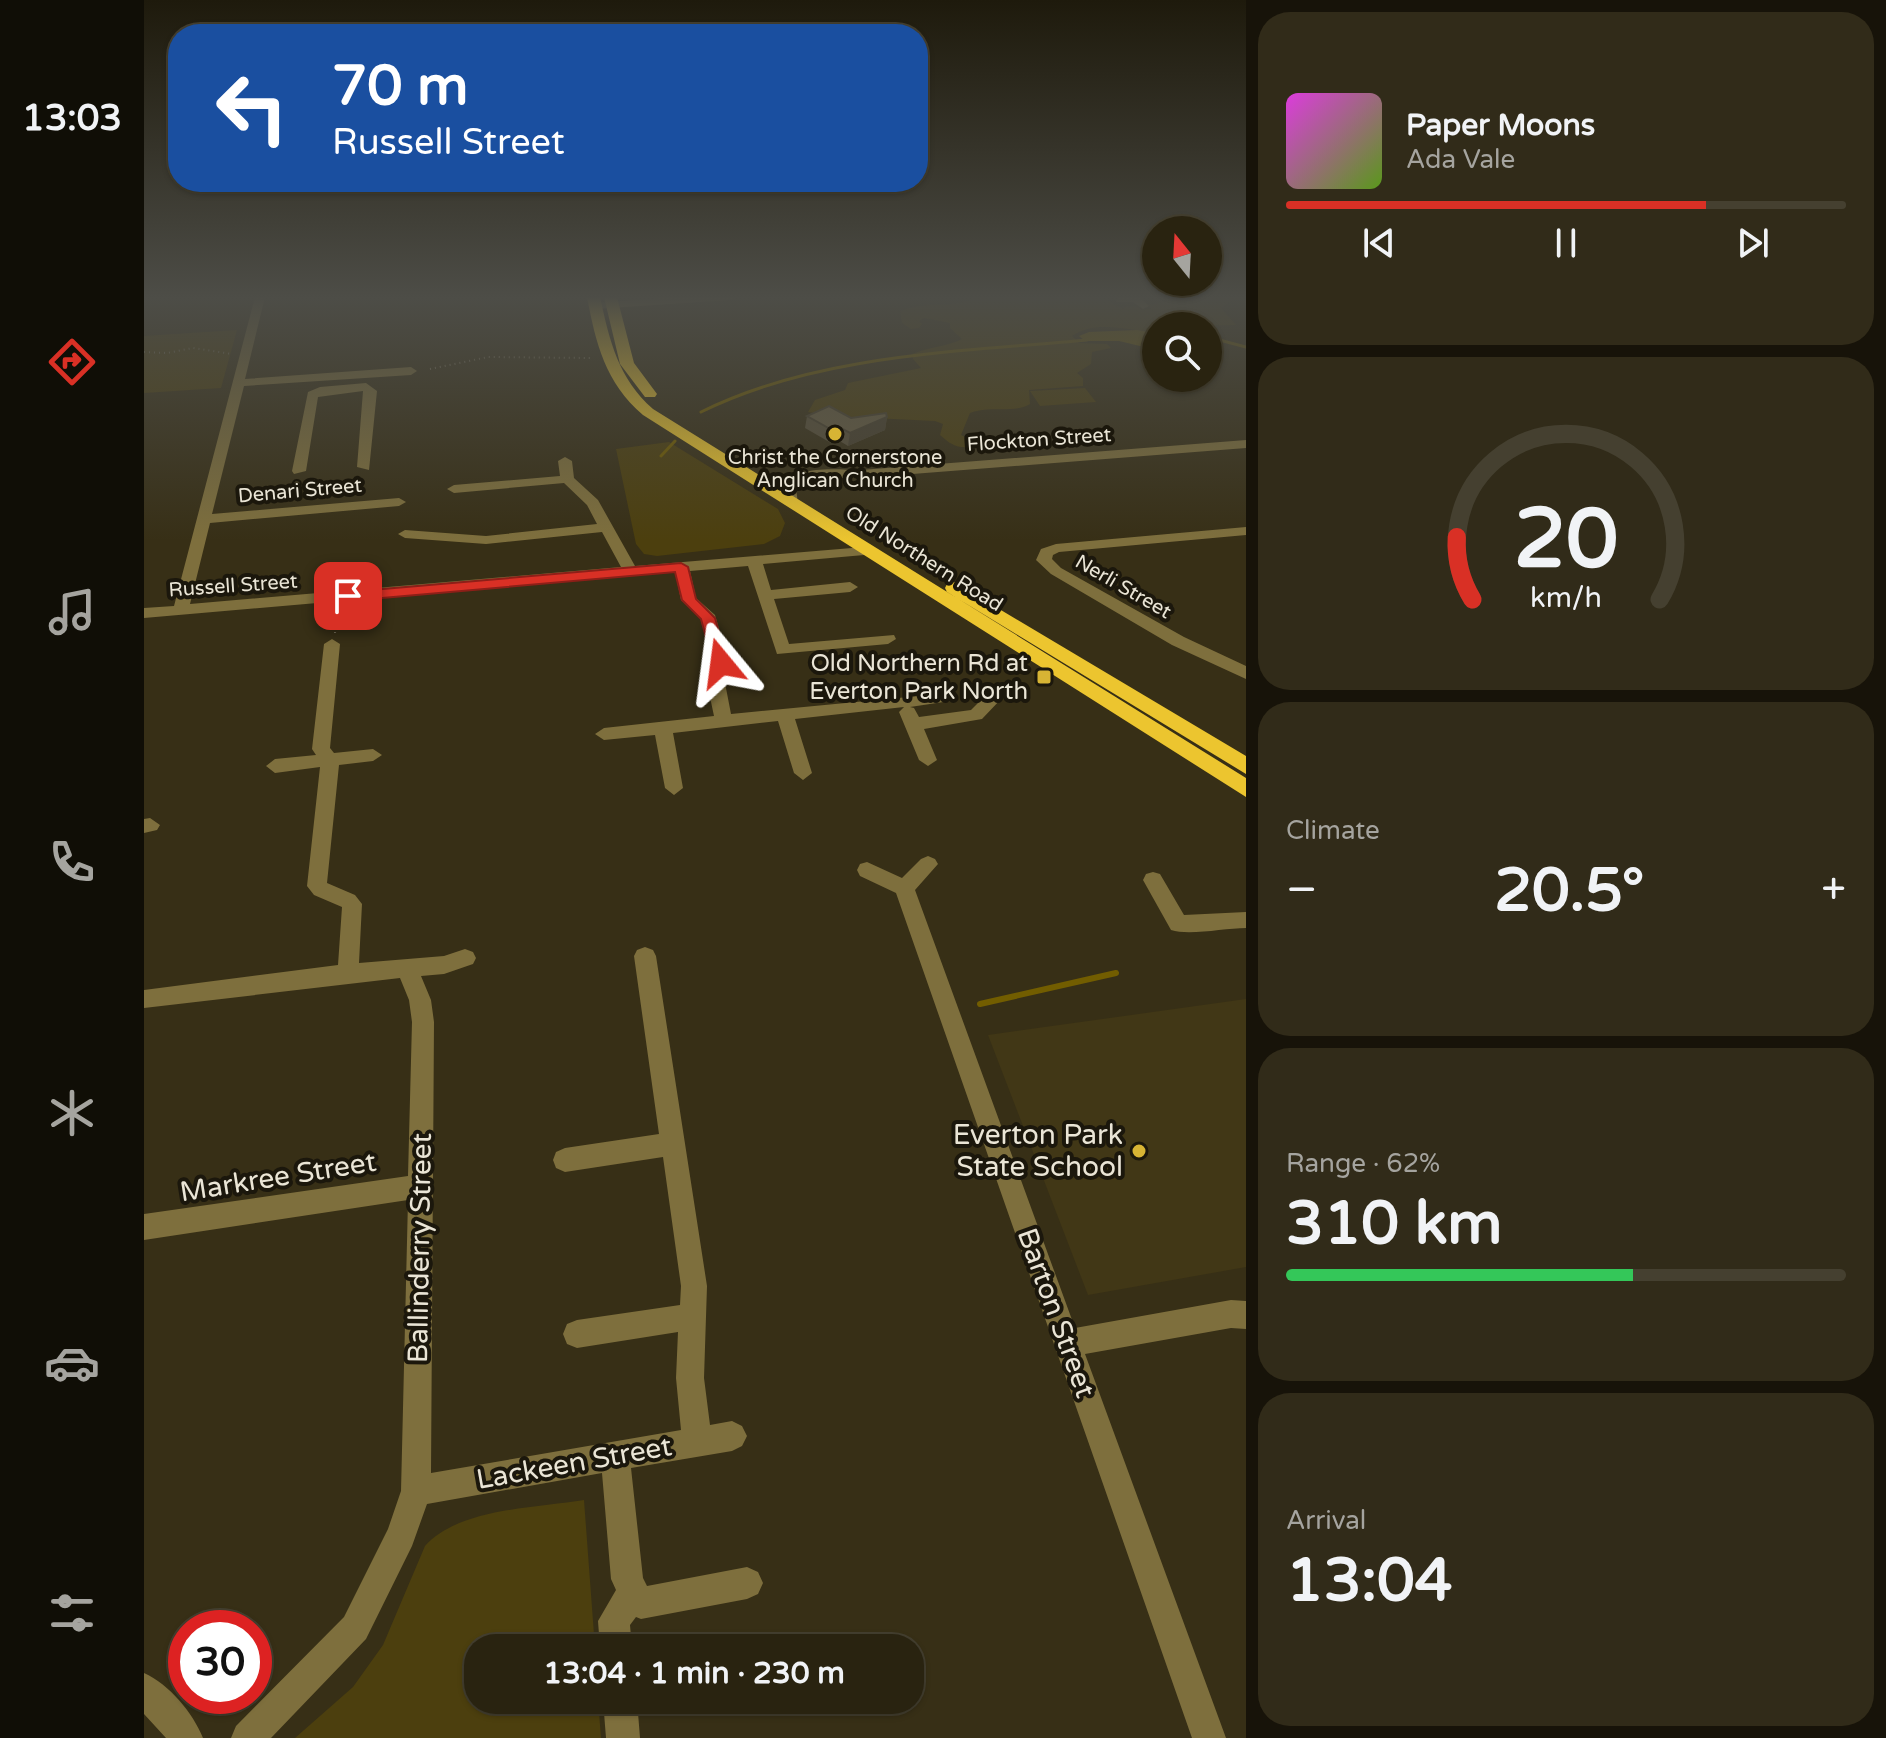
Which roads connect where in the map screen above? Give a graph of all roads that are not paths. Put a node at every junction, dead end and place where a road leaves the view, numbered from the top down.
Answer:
1 (241, 378) edge
2 (310, 378) edge
3 (617, 378) edge
4 (240, 383) junction
5 (1246, 444) edge
6 (565, 461) dead end
7 (364, 467) dead end
8 (299, 471) dead end
9 (567, 479) junction
10 (454, 489) dead end
11 (795, 494) junction
12 (399, 503) dead end
13 (205, 519) junction
14 (606, 527) junction
15 (831, 529) junction
16 (1246, 531) edge
17 (405, 534) dead end
18 (864, 551) junction
19 (803, 554) junction
20 (754, 560) junction
21 (681, 567) junction
22 (631, 572) junction
23 (850, 587) dead end
24 (766, 595) junction
25 (181, 609) junction
26 (144, 613) edge
27 (888, 639) dead end
28 (332, 644) road end
29 (1246, 673) edge
30 (944, 697) dead end
31 (993, 698) dead end
32 (904, 701) junction
33 (785, 714) junction
34 (724, 721) junction
35 (913, 724) junction
36 (663, 727) junction
37 (604, 734) dead end
38 (1200, 749) junction
39 (373, 755) dead end
40 (330, 760) junction
41 (928, 760) dead end
42 (275, 766) dead end
43 (803, 773) dead end
44 (1246, 783) edge
45 (674, 788) dead end
46 (928, 864) dead end
47 (867, 870) dead end
48 (1153, 880) dead end
49 (904, 888) junction
50 (1246, 920) edge
51 (645, 956) dead end
52 (465, 958) dead end
53 (407, 969) junction
54 (348, 973) junction
55 (144, 999) edge
56 (673, 1144) junction
57 (565, 1160) dead end
58 (422, 1186) junction
59 (144, 1227) edge
60 (1246, 1315) edge
61 (694, 1316) junction
62 (577, 1334) dead end
63 (1067, 1343) junction
64 (732, 1436) dead end
65 (697, 1442) junction
66 (615, 1456) junction
67 (416, 1491) junction
68 (747, 1583) dead end
69 (633, 1593) junction
70 (615, 1634) edge
71 (144, 1690) edge
72 (621, 1714) edge
73 (186, 1738) edge
74 (248, 1738) edge
75 (623, 1738) edge
76 (1209, 1738) edge

1 - 4 street
2 - 4 street
3 - 11 highway, Old Northern Road
4 - 13 street
5 - 11 street, Flockton Street
6 - 9 street
7 - 8 street
9 - 10 street
9 - 14 street
11 - 15 highway, Old Northern Road
11 - 38 highway, Old Northern Road
12 - 13 street, Denari Street
13 - 25 street
14 - 17 street
14 - 22 street
15 - 18 highway, Old Northern Road
15 - 19 street
16 - 29 street, Nerli Street
18 - 19 street, Russell Street
18 - 38 highway, Old Northern Road
19 - 20 street, Russell Street
20 - 21 street, Russell Street
20 - 24 street
21 - 22 street, Russell Street
21 - 34 street
22 - 25 street, Russell Street
23 - 24 street
24 - 27 street
25 - 26 street, Russell Street
28 - 40 street
30 - 32 street
31 - 35 street
32 - 33 street
32 - 35 street
33 - 34 street
33 - 43 street
34 - 36 street
35 - 41 street
36 - 37 street
36 - 45 street
38 - 44 highway, Old Northern Road
39 - 40 street
40 - 42 street
40 - 54 street
46 - 49 street
47 - 49 street
48 - 50 street
49 - 63 street, Barton Street
51 - 56 street
52 - 53 street
53 - 54 street
53 - 58 street, Ballinderry Street
54 - 55 street
56 - 57 street
56 - 61 street
58 - 59 street, Markree Street
58 - 67 street, Ballinderry Street
60 - 63 street
61 - 62 street
61 - 65 street
63 - 76 street, Barton Street
64 - 65 street, Lackeen Street
65 - 66 street, Lackeen Street
66 - 67 street, Lackeen Street
66 - 69 street
67 - 74 street, Ballinderry Street
68 - 69 street
69 - 70 street
71 - 73 street
72 - 75 street

